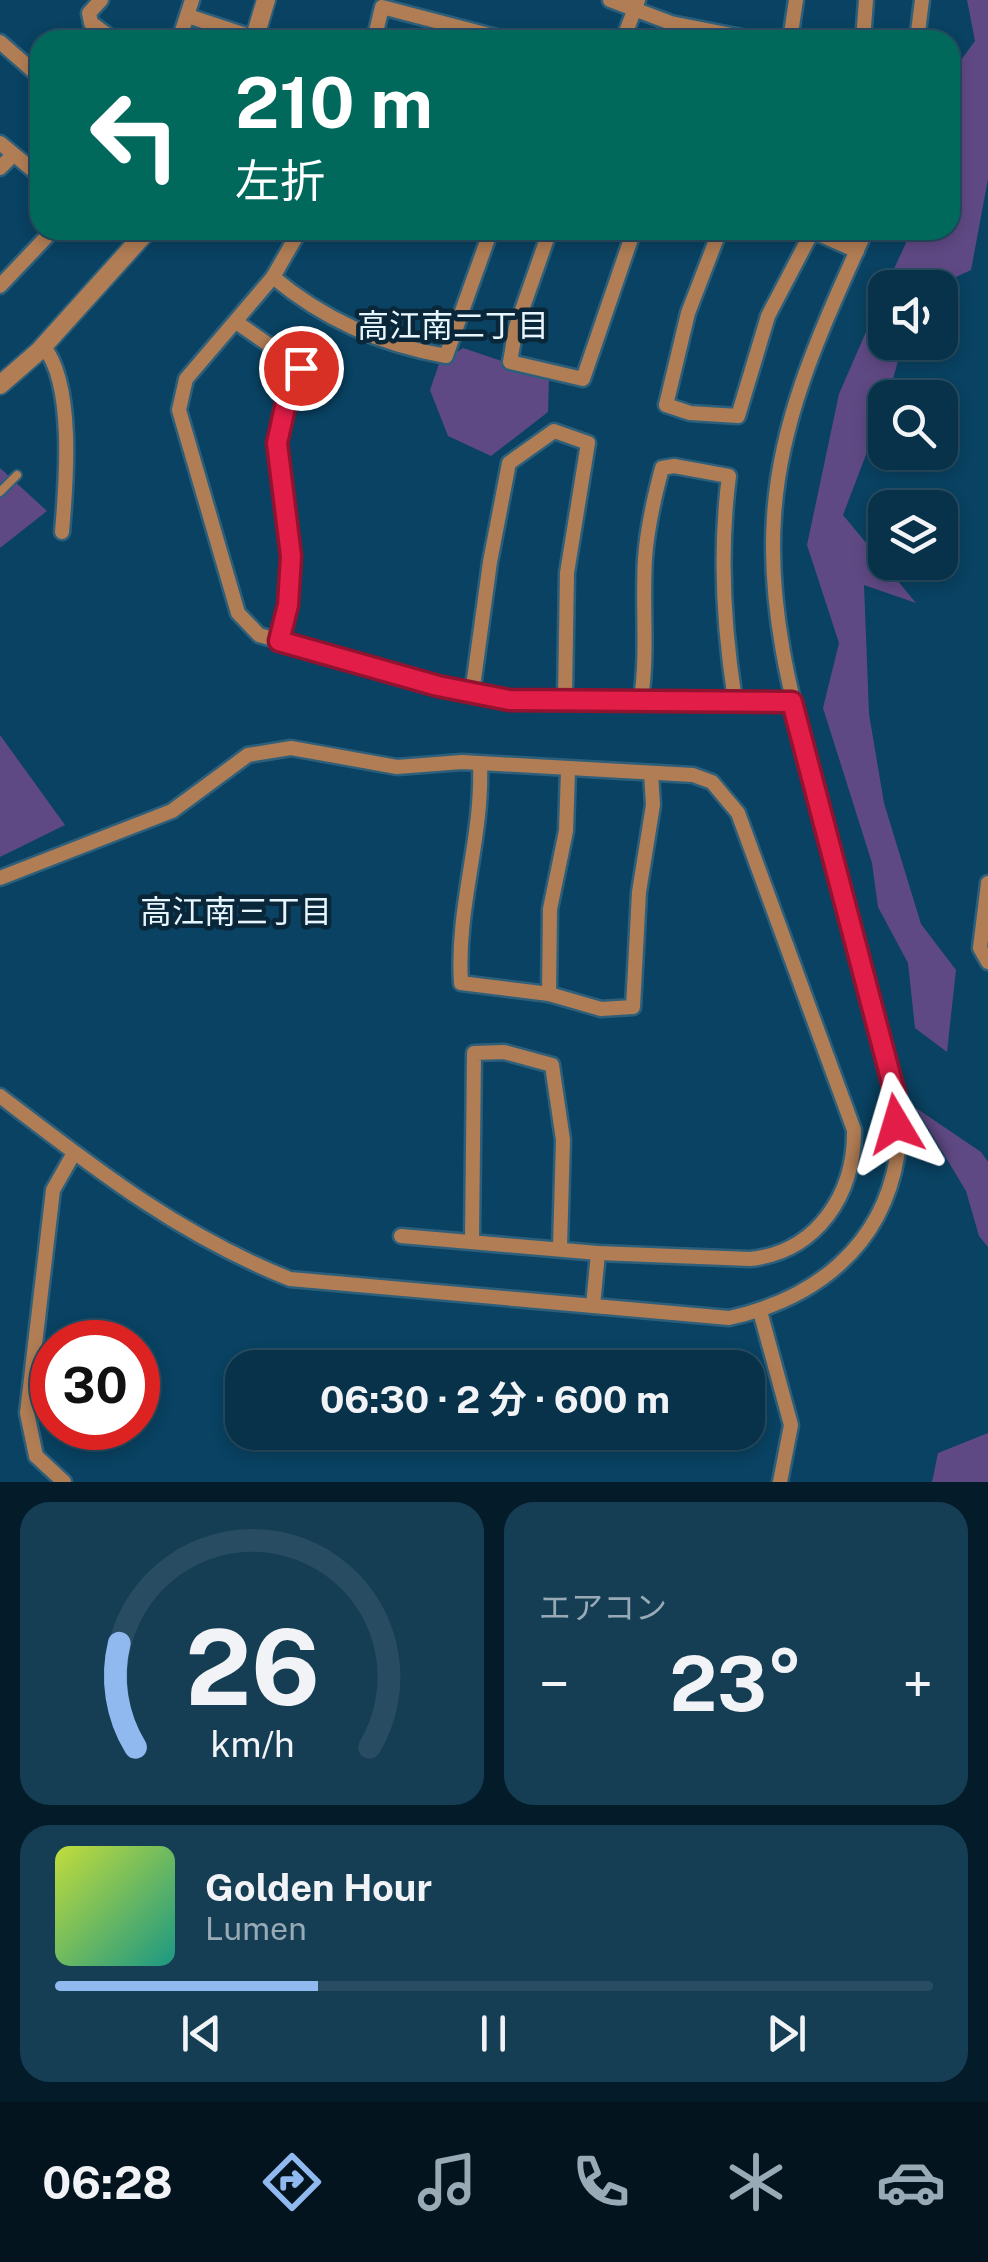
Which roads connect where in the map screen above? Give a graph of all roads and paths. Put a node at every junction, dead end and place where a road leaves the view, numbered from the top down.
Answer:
1 (101, 0) edge
2 (192, 0) edge
3 (266, 0) edge
4 (610, 0) edge
5 (796, 0) edge
6 (866, 0) edge
7 (922, 0) edge
8 (637, 5) edge
9 (188, 16) junction
10 (100, 30) edge
11 (183, 30) edge
12 (229, 30) edge
13 (258, 30) edge
14 (376, 30) edge
15 (470, 30) edge
16 (627, 30) edge
17 (706, 30) edge
18 (792, 30) edge
19 (864, 30) edge
20 (918, 30) edge
21 (0, 42) edge
22 (30, 68) edge
23 (0, 143) edge
24 (12, 155) junction
25 (0, 168) edge
26 (30, 168) edge
27 (44, 240) edge
28 (139, 240) edge
29 (294, 240) edge
30 (487, 240) edge
31 (546, 240) edge
32 (631, 240) edge
33 (716, 240) edge
34 (807, 240) edge
35 (833, 240) edge
36 (862, 240) edge
37 (857, 251) junction
38 (273, 277) junction
39 (0, 286) edge
40 (236, 322) junction
41 (43, 346) junction
42 (0, 385) edge
43 (18, 475) dead end
44 (0, 492) edge
45 (62, 532) dead end
46 (279, 641) junction
47 (472, 694) junction
48 (565, 697) junction
49 (642, 698) junction
50 (735, 700) junction
51 (792, 702) junction
52 (480, 764) junction
53 (568, 771) junction
54 (651, 772) junction
55 (0, 878) edge
56 (988, 883) edge
57 (988, 962) edge
58 (549, 994) junction
59 (0, 1096) edge
60 (74, 1152) junction
61 (401, 1236) dead end
62 (472, 1240) junction
63 (560, 1247) junction
64 (598, 1253) junction
65 (593, 1306) junction
66 (760, 1311) junction
67 (64, 1482) edge
68 (780, 1482) edge

1 - 10 street
2 - 9 street
3 - 13 street
4 - 8 street
5 - 18 street
6 - 19 street
7 - 20 street
8 - 16 street
8 - 17 street
9 - 11 street
9 - 12 street
14 - 15 street
21 - 22 street
23 - 24 street
24 - 25 street
24 - 26 street
27 - 39 street
28 - 41 street
29 - 38 street
30 - 38 street
31 - 32 street
33 - 34 street
35 - 37 street
36 - 37 street
37 - 51 street
38 - 40 street
40 - 46 street
40 - 46 street
41 - 42 street
41 - 45 street
43 - 44 lane
46 - 47 street
47 - 48 street
47 - 48 street
48 - 49 street
49 - 50 street
49 - 50 street
50 - 51 street
51 - 66 street
52 - 53 street
52 - 55 street
52 - 58 street
53 - 54 street
53 - 58 street
54 - 58 street
54 - 64 street
56 - 57 street
59 - 60 street
60 - 65 street
60 - 67 street
61 - 62 street
62 - 63 street
62 - 63 street
63 - 64 street
64 - 65 street
65 - 66 street
66 - 68 street

